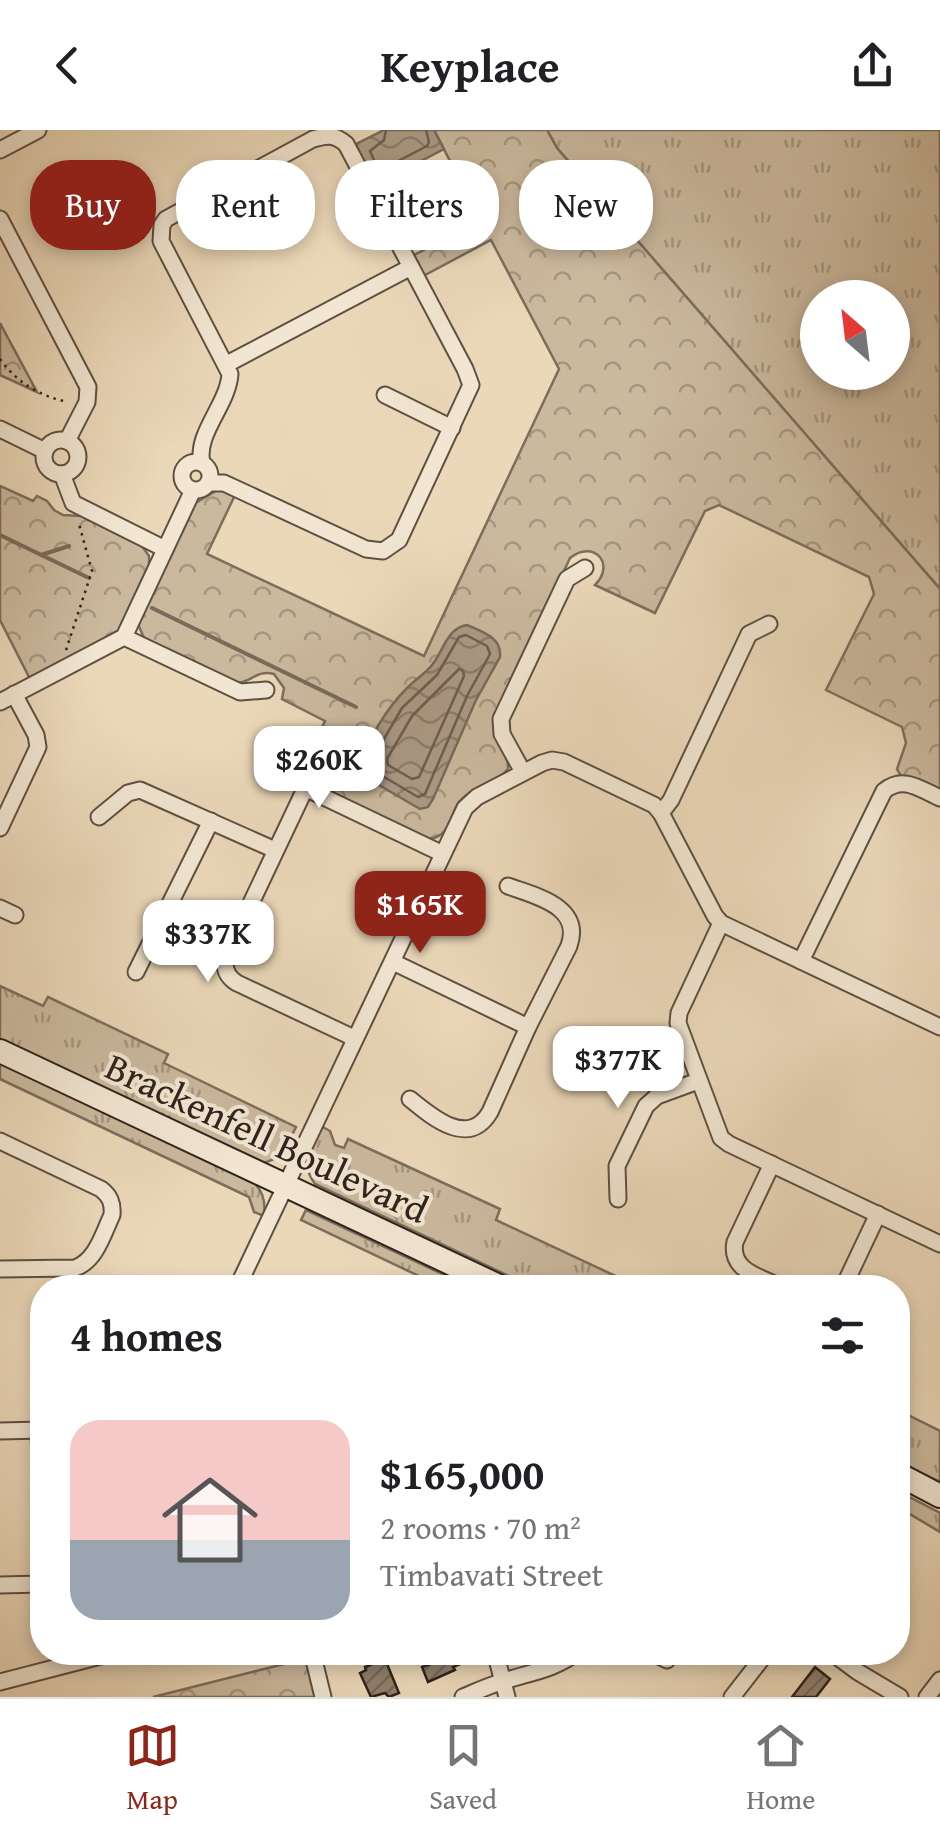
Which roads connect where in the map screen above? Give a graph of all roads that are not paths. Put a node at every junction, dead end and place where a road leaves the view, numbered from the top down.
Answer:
1 (38, 130) edge
2 (0, 150) edge
3 (0, 219) edge
4 (411, 267) junction
5 (226, 364) junction
6 (385, 395) dead end
7 (452, 428) junction
8 (0, 430) edge
9 (67, 441) junction
10 (45, 451) junction
11 (202, 463) junction
12 (62, 474) junction
13 (208, 482) junction
14 (193, 490) junction
15 (165, 549) junction
16 (585, 568) dead end
17 (769, 624) dead end
18 (124, 637) junction
19 (266, 690) dead end
20 (7, 698) edge
21 (323, 751) dead end
22 (523, 772) junction
23 (305, 788) junction
24 (940, 798) edge
25 (661, 813) junction
26 (99, 817) dead end
27 (211, 821) junction
28 (0, 828) edge
29 (274, 850) junction
30 (443, 854) junction
31 (508, 886) dead end
32 (721, 923) junction
33 (802, 961) junction
34 (393, 962) junction
35 (136, 972) dead end
36 (528, 1027) junction
37 (940, 1027) edge
38 (354, 1038) junction
39 (0, 1050) edge
40 (698, 1081) junction
41 (410, 1099) dead end
42 (0, 1142) edge
43 (772, 1164) junction
44 (285, 1186) junction
45 (618, 1199) dead end
46 (878, 1214) junction
47 (940, 1244) edge
48 (0, 1269) edge
49 (242, 1275) edge
50 (475, 1275) edge
51 (756, 1275) edge
52 (849, 1275) edge
53 (30, 1430) edge
54 (0, 1431) edge
55 (910, 1480) edge
56 (940, 1496) edge
57 (30, 1584) edge
58 (0, 1585) edge
59 (66, 1665) edge
60 (315, 1665) edge
61 (558, 1665) edge
62 (757, 1665) edge
63 (849, 1665) edge
64 (940, 1680) edge
65 (0, 1682) edge
66 (505, 1689) edge
67 (323, 1697) edge
68 (463, 1697) edge
69 (732, 1697) edge
70 (900, 1697) edge
71 (926, 1697) edge

1 - 2 street
3 - 9 street
4 - 5 street
4 - 5 street
4 - 7 street
5 - 11 street
6 - 7 street
7 - 13 street
8 - 10 street
9 - 10 street
9 - 12 street
10 - 12 street
11 - 13 street
11 - 14 street
12 - 15 street
13 - 14 street
14 - 15 street
15 - 18 street
16 - 22 street
17 - 25 street
18 - 19 street
18 - 20 street
20 - 28 street
21 - 23 street
22 - 25 street
22 - 30 street
23 - 29 street
23 - 30 street
24 - 33 street
25 - 32 street
26 - 27 street
27 - 29 street
27 - 35 street
29 - 38 street
30 - 34 street
31 - 36 street
32 - 33 street
32 - 40 street
33 - 37 street
34 - 36 street
34 - 38 street
36 - 41 street
38 - 44 street
39 - 44 street, Brackenfell Boulevard
40 - 43 street
40 - 45 street
42 - 48 street
43 - 46 street
43 - 51 street
44 - 49 street
44 - 50 street, Brackenfell Boulevard
46 - 47 street
46 - 52 street
53 - 54 street
55 - 56 street
57 - 58 street
59 - 65 street
60 - 67 street
61 - 66 street
62 - 69 street
63 - 70 street
64 - 71 street
66 - 68 street

